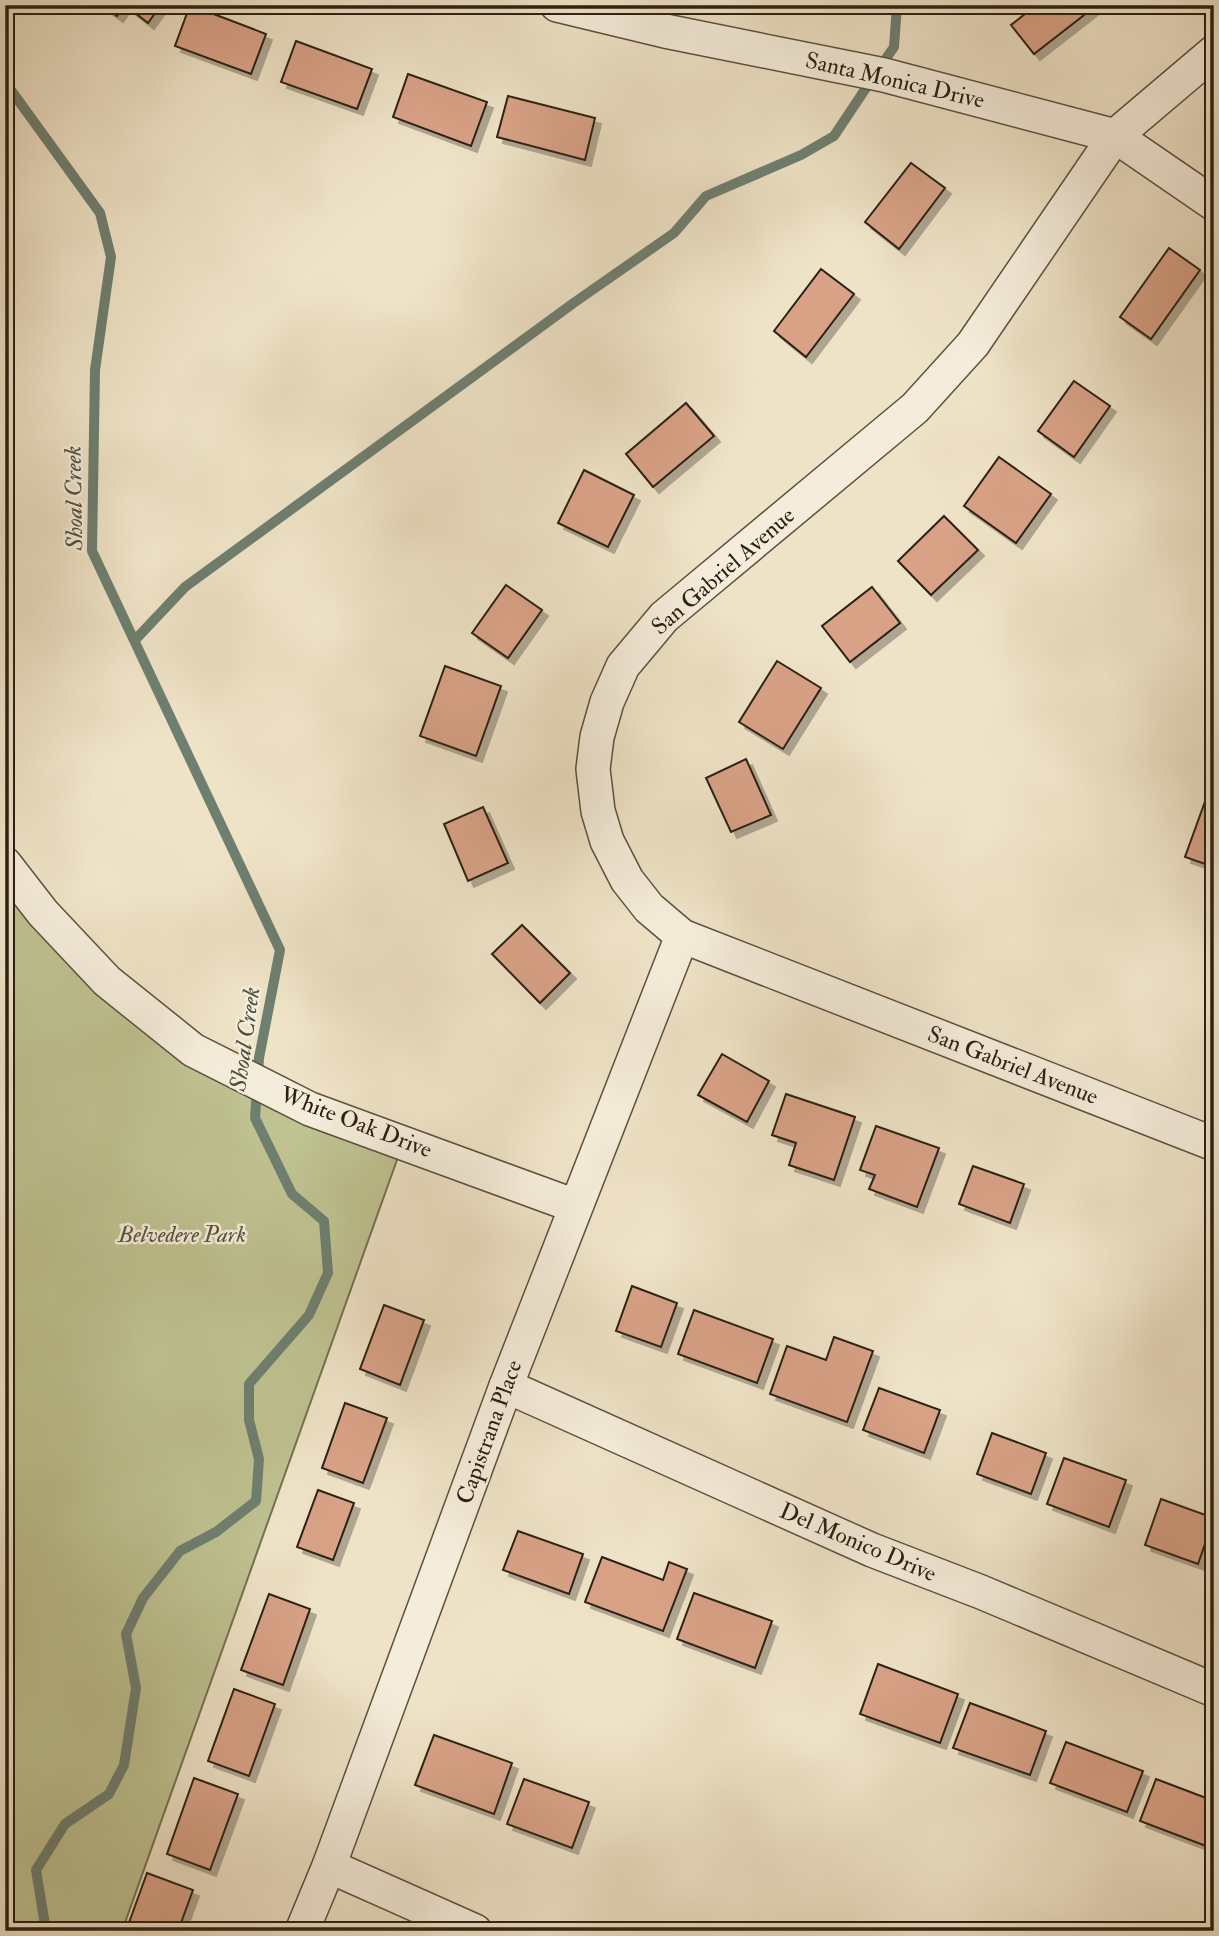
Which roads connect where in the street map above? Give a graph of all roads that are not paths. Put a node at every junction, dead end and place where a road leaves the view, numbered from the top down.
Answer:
1 (557, 5) edge
2 (1214, 52) edge
3 (1115, 136) junction
4 (1214, 204) edge
5 (5, 864) edge
6 (682, 936) junction
7 (1214, 1144) edge
8 (575, 1206) junction
9 (506, 1387) junction
10 (1214, 1690) edge
11 (329, 1866) junction
12 (302, 1931) edge
13 (475, 1931) edge

1 - 3 street, Santa Monica Drive
2 - 3 street, San Gabriel Avenue
3 - 4 street, Santa Monica Drive
3 - 6 street, San Gabriel Avenue
5 - 8 street, White Oak Drive
6 - 7 street, San Gabriel Avenue
6 - 8 street, Capistrana Place
8 - 9 street, Capistrana Place
9 - 10 street, Del Monico Drive
9 - 11 street, Capistrana Place
11 - 12 street, Capistrana Place
11 - 13 street

